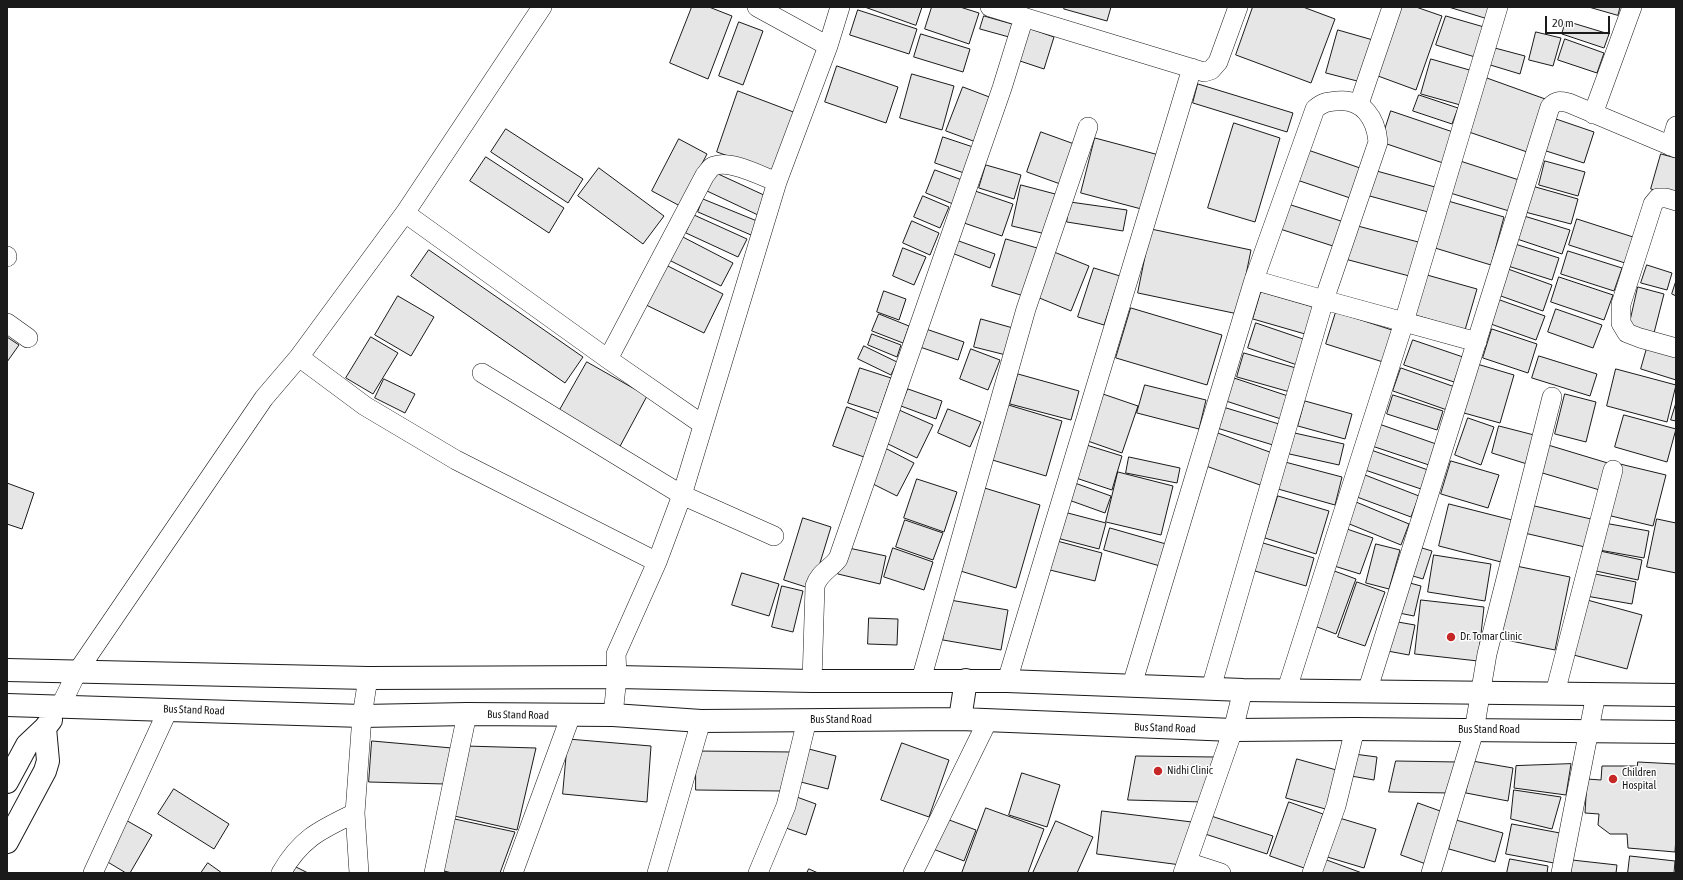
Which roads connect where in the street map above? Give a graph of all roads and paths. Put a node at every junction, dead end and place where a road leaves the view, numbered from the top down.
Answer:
1 (542, 7) edge
2 (757, 7) edge
3 (840, 7) edge
4 (990, 7) edge
5 (1238, 7) edge
6 (1392, 7) edge
7 (1498, 7) edge
8 (1632, 7) edge
9 (1024, 17) junction
10 (828, 46) junction
11 (1192, 68) junction
12 (1359, 104) junction
13 (1593, 114) junction
14 (1676, 126) edge
15 (1088, 127) dead end
16 (1673, 147) edge
17 (777, 182) junction
18 (1676, 201) edge
19 (404, 213) junction
20 (1254, 280) junction
21 (1324, 300) junction
22 (1404, 322) junction
23 (7, 323) edge
24 (28, 338) dead end
25 (1478, 342) junction
26 (1676, 348) edge
27 (299, 357) junction
28 (608, 359) junction
29 (482, 373) dead end
30 (1552, 397) dead end
31 (702, 424) junction
32 (1613, 470) dead end
33 (682, 495) junction
34 (774, 536) dead end
35 (658, 562) junction
36 (7, 670) edge
37 (77, 672) junction
38 (617, 677) junction
39 (368, 678) junction
40 (921, 680) junction
41 (966, 680) junction
42 (812, 681) junction
43 (1007, 681) junction
44 (1132, 685) junction
45 (1211, 688) junction
46 (1287, 689) junction
47 (1243, 690) junction
48 (1366, 692) junction
49 (1480, 692) junction
50 (1555, 693) junction
51 (1596, 694) junction
52 (1676, 695) edge
53 (7, 706) edge
54 (60, 707) junction
55 (168, 710) junction
56 (467, 714) junction
57 (571, 715) junction
58 (613, 715) junction
59 (362, 716) junction
60 (960, 719) junction
61 (807, 720) junction
62 (988, 720) junction
63 (701, 721) junction
64 (45, 728) junction
65 (1355, 729) junction
66 (1233, 730) junction
67 (1589, 730) junction
68 (1474, 731) junction
69 (1676, 732) edge
70 (7, 782) edge
71 (355, 813) junction
72 (7, 842) edge
73 (1185, 867) edge
74 (93, 873) edge
75 (281, 873) edge
76 (359, 873) edge
77 (434, 873) edge
78 (513, 873) edge
79 (657, 873) edge
80 (758, 873) edge
81 (913, 873) edge
82 (1221, 873) edge
83 (1312, 873) edge
84 (1431, 873) edge
85 (1561, 873) edge

1 - 19 street
2 - 10 street
3 - 10 street
4 - 9 street
5 - 11 street
6 - 12 street
7 - 22 street
8 - 13 street
9 - 11 street
9 - 42 street
10 - 17 street
11 - 43 street
12 - 20 street
12 - 21 street
13 - 16 street
13 - 25 street
14 - 16 street
15 - 40 street
17 - 28 street
17 - 31 street
18 - 26 street
19 - 27 street
19 - 28 street
20 - 21 street
20 - 44 street
21 - 22 street
21 - 45 street
22 - 25 street
22 - 46 street
23 - 24 street
25 - 48 street
27 - 35 street
27 - 37 street
28 - 31 street
29 - 33 street
30 - 49 street
31 - 33 street
32 - 50 street
33 - 34 street
33 - 35 street
35 - 38 street
36 - 37 street
37 - 39 street
37 - 54 street
38 - 39 street
38 - 42 street
38 - 58 street
39 - 59 street
40 - 41 street
40 - 42 street
41 - 43 street
41 - 60 street
43 - 44 street
44 - 45 street
45 - 47 street
46 - 47 street
46 - 48 street
47 - 66 street
48 - 49 street
49 - 50 street
49 - 68 street
50 - 51 street
51 - 52 street
51 - 67 street
53 - 54 street, Bus Stand Road
54 - 55 street, Bus Stand Road
54 - 64 street
55 - 59 street, Bus Stand Road
55 - 74 street
56 - 57 street, Bus Stand Road
56 - 59 street, Bus Stand Road
56 - 77 street
57 - 58 street, Bus Stand Road
57 - 78 street
58 - 63 street, Bus Stand Road
59 - 71 street
60 - 61 street, Bus Stand Road
60 - 62 street, Bus Stand Road
61 - 63 street, Bus Stand Road
61 - 80 street
62 - 66 street, Bus Stand Road
62 - 81 street
63 - 79 street
64 - 70 street
64 - 72 street
65 - 66 street, Bus Stand Road
65 - 68 street, Bus Stand Road
65 - 83 street
66 - 73 street
67 - 68 street, Bus Stand Road
67 - 69 street, Bus Stand Road
67 - 85 street
68 - 84 street
71 - 75 street
71 - 76 street
73 - 82 street

